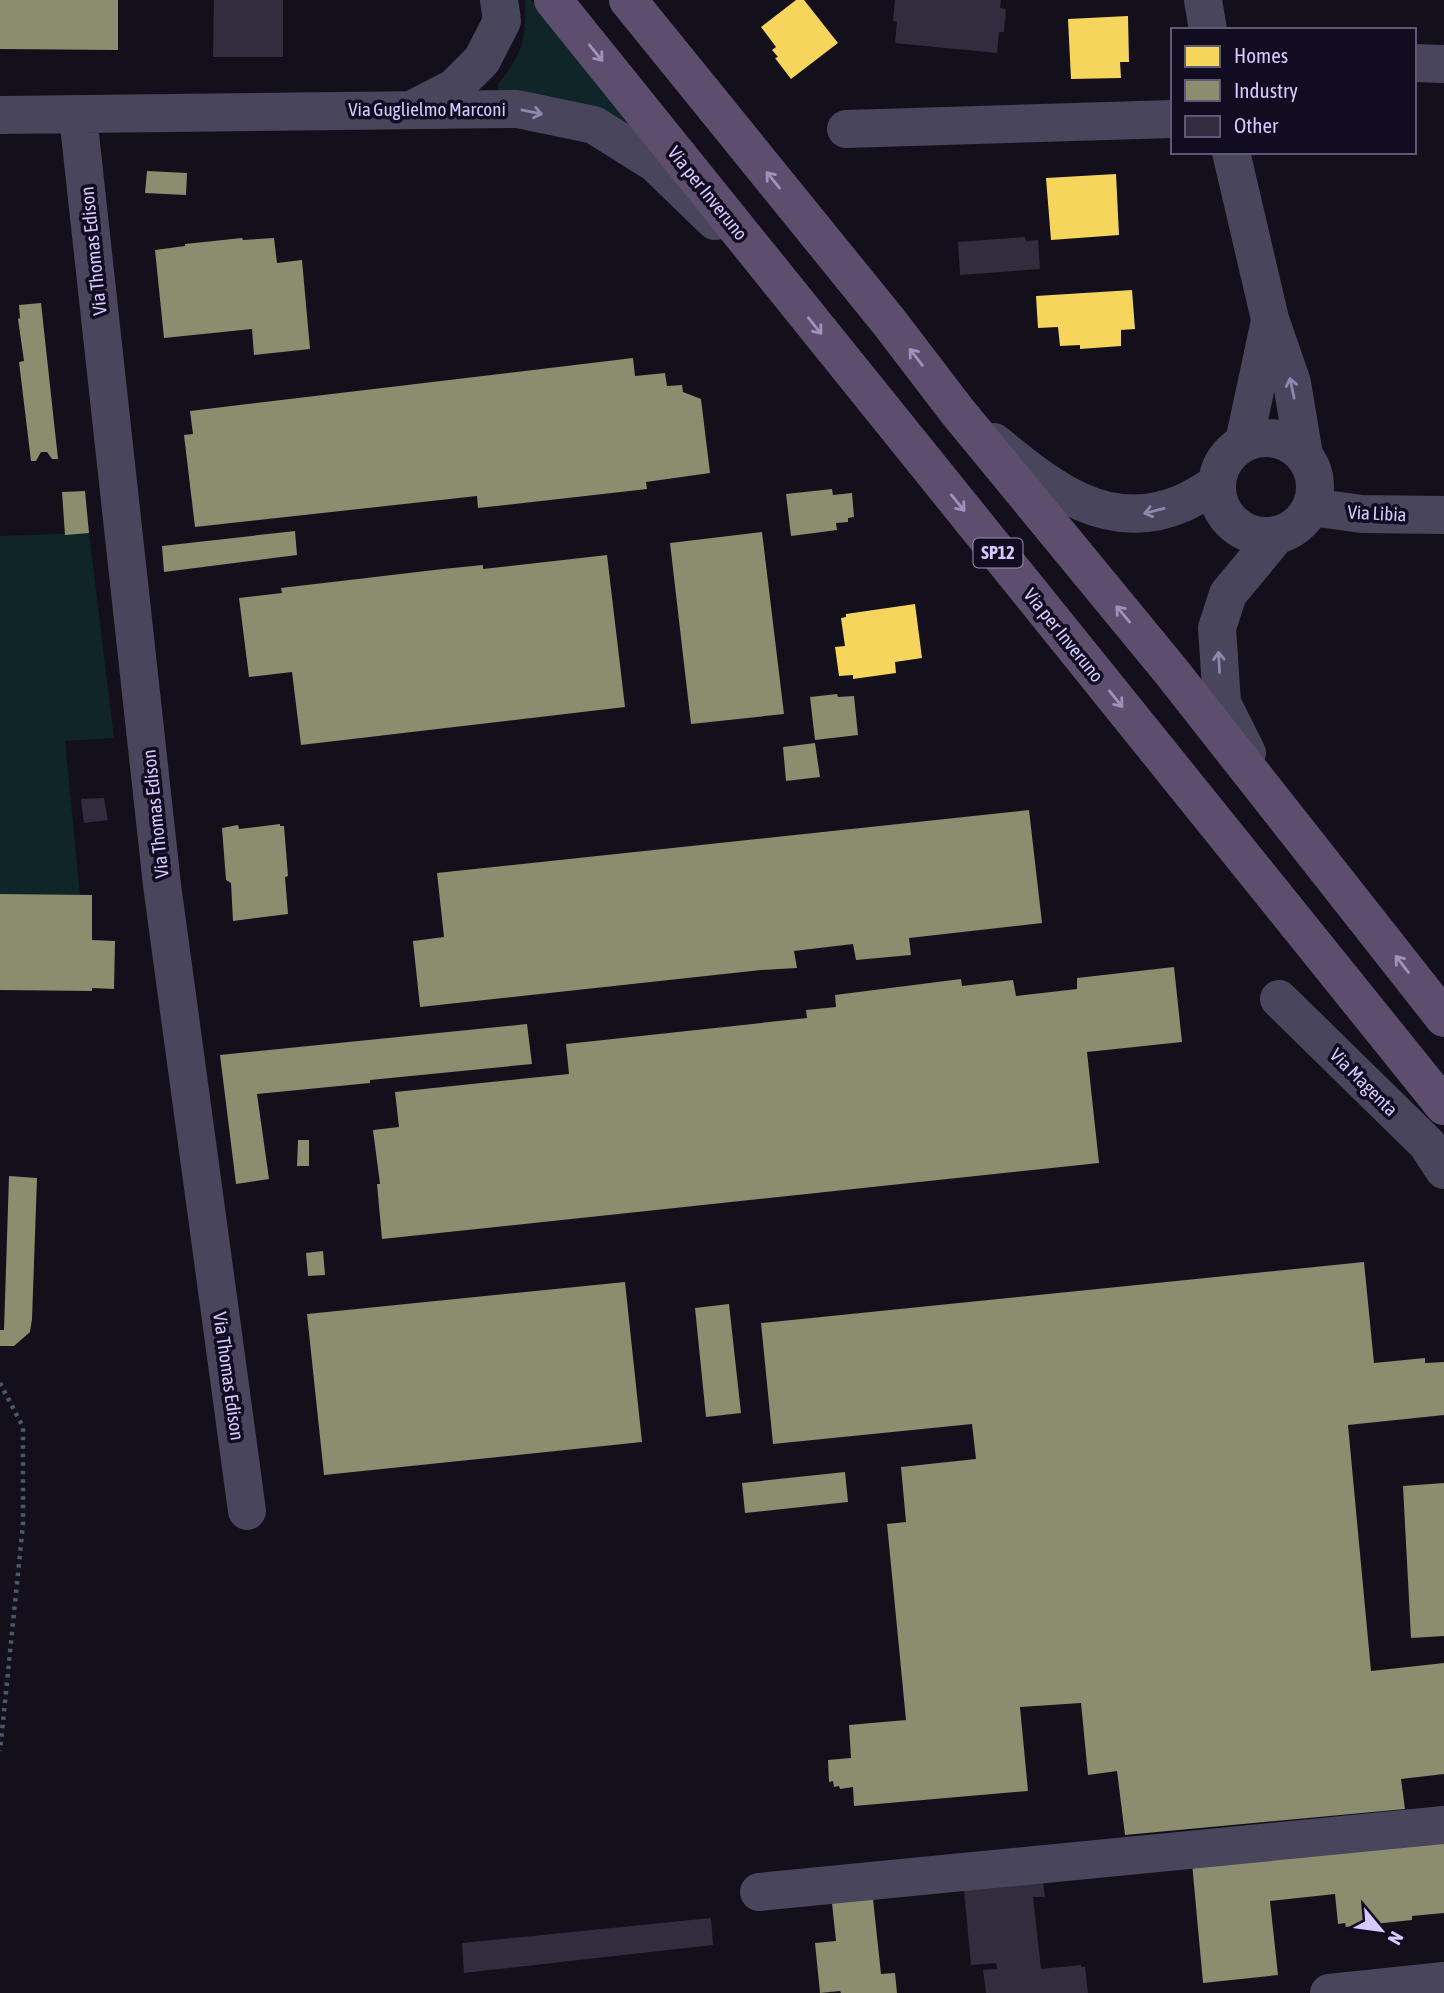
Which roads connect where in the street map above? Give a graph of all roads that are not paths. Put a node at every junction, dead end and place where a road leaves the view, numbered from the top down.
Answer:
1 (499, 0) edge
2 (553, 0) edge
3 (628, 0) edge
4 (1203, 0) edge
5 (1208, 28) edge
6 (1416, 63) edge
7 (1444, 64) edge
8 (415, 108) junction
9 (0, 115) edge
10 (78, 116) junction
11 (1171, 119) edge
12 (846, 129) dead end
13 (1231, 154) edge
14 (789, 294) junction
15 (1270, 319) junction
16 (957, 411) junction
17 (1244, 442) junction
18 (1304, 455) junction
19 (1216, 484) junction
20 (1311, 507) junction
21 (1444, 515) edge
22 (1276, 536) junction
23 (1267, 793) junction
24 (1279, 999) dead end
25 (1444, 1018) edge
26 (1444, 1106) edge
27 (1444, 1170) edge
28 (247, 1511) dead end
29 (1444, 1825) edge
30 (759, 1892) dead end
31 (1444, 1981) edge
32 (1329, 1993) edge

1 - 8 street
2 -> 14 main road, Via per Inveruno / SP12
16 -> 3 main road
4 - 5 street
6 - 7 street
8 - 10 street, Via Guglielmo Marconi
8 -> 14 street, Via Guglielmo Marconi
9 - 10 street, Via Guglielmo Marconi
10 - 28 street, Via Thomas Edison
11 - 12 street
13 - 15 street
14 -> 26 main road, Via per Inveruno / SP12
15 - 17 street
18 -> 15 street
19 -> 16 street
23 -> 16 main road
17 - 18 street
17 - 19 street
18 - 20 street
19 - 22 street
20 - 21 street, Via Libia
20 - 22 street
23 -> 22 street
25 -> 23 main road
24 - 27 street, Via Magenta
29 - 30 street
31 - 32 street

